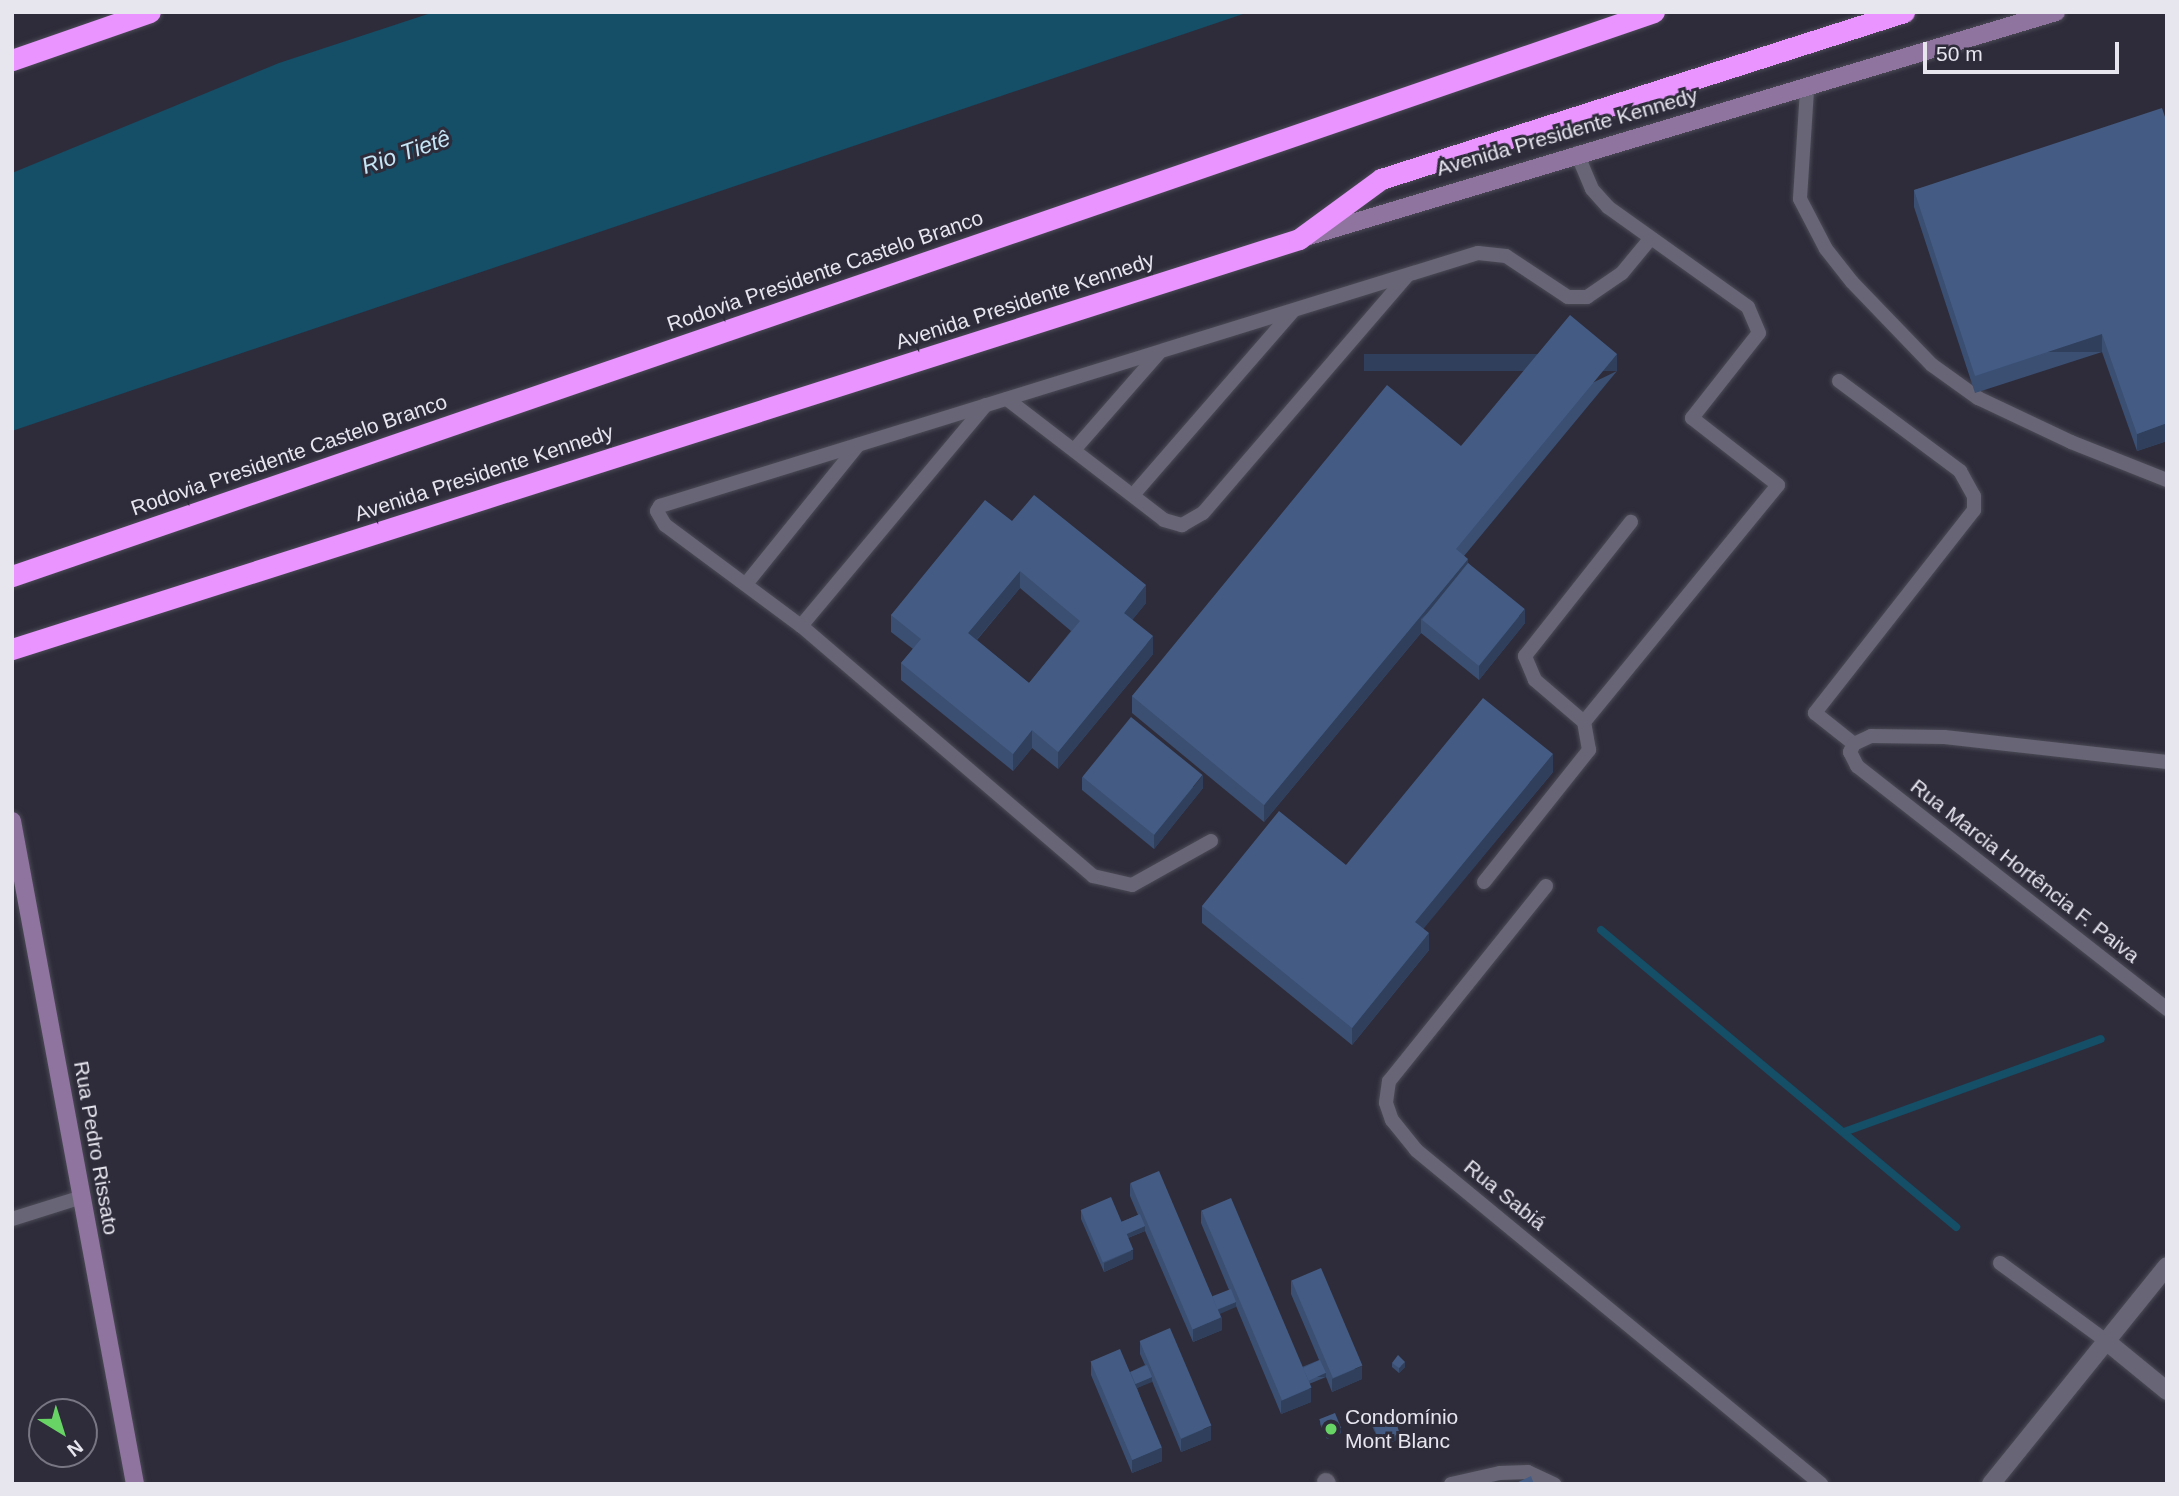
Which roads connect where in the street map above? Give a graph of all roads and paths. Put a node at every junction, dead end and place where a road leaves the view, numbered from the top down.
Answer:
1 (150, 12) edge
2 (1654, 12) edge
3 (1904, 12) edge
4 (2056, 12) edge
5 (12, 60) edge
6 (1807, 90) junction
7 (1577, 153) junction
8 (1651, 238) junction
9 (1299, 239) junction
10 (1408, 274) junction
11 (1294, 310) junction
12 (1159, 353) junction
13 (1839, 381) dead end
14 (1007, 399) junction
15 (986, 405) junction
16 (858, 444) junction
17 (1074, 450) junction
18 (2167, 480) edge
19 (1133, 495) junction
20 (1631, 522) dead end
21 (12, 576) edge
22 (746, 584) junction
23 (801, 626) junction
24 (12, 649) edge
25 (1584, 722) junction
26 (1854, 744) junction
27 (2167, 762) edge
28 (12, 821) edge
29 (1211, 841) dead end
30 (1484, 882) dead end
31 (1546, 886) dead end
32 (2167, 1009) edge
33 (82, 1197) junction
34 (12, 1219) edge
35 (2000, 1263) dead end
36 (2167, 1266) edge
37 (2106, 1340) junction
38 (2167, 1391) edge
39 (135, 1484) edge
40 (1451, 1484) edge
41 (1554, 1484) edge
42 (1821, 1484) edge
43 (1991, 1484) edge

1 - 5 highway
2 - 21 highway, Rodovia Presidente Castelo Branco
3 - 9 highway
4 - 6 main road, Avenida Presidente Kennedy
6 - 7 main road, Avenida Presidente Kennedy
6 - 18 lane
7 - 8 lane
7 - 9 main road, Avenida Presidente Kennedy
8 - 10 lane
8 - 25 lane
9 - 24 highway, Avenida Presidente Kennedy
10 - 11 lane
10 - 19 lane
11 - 12 lane
11 - 19 lane
12 - 14 lane
12 - 17 lane
13 - 26 lane
14 - 15 lane
14 - 17 lane
15 - 16 lane
15 - 23 lane
16 - 22 lane
16 - 22 lane
17 - 19 lane
20 - 25 lane
22 - 23 lane
23 - 29 lane
25 - 30 lane
26 - 27 lane
26 - 32 lane, Rua Marcia Hortência F. Paiva
28 - 33 main road, Rua Pedro Rissato
31 - 42 lane, Rua Sabiá
33 - 34 lane
33 - 39 main road, Rua Pedro Rissato
35 - 37 lane
36 - 37 street
37 - 38 street
37 - 43 street
40 - 41 lane

